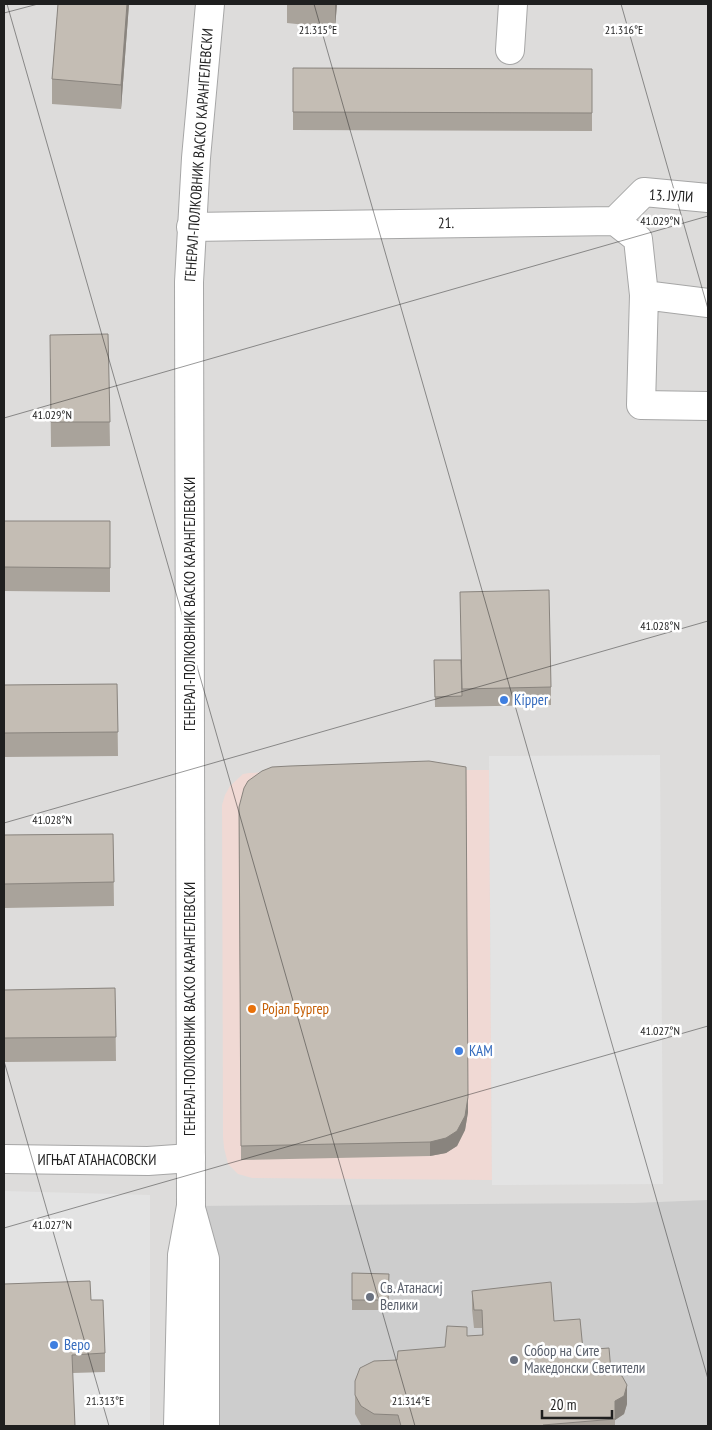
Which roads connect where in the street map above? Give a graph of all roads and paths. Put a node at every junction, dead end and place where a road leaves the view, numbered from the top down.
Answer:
1 (210, 4) edge
2 (513, 4) edge
3 (510, 50) dead end
4 (708, 198) edge
5 (615, 220) junction
6 (191, 227) junction
7 (644, 295) junction
8 (708, 304) edge
9 (708, 406) edge
10 (191, 1158) junction
11 (4, 1159) edge
12 (191, 1206) junction
13 (178, 1426) edge
14 (204, 1426) edge

1 - 6 street, ГЕНЕРАЛ-ПОЛКОВНИК ВАСКО КАРАНГЕЛЕВСКИ
2 - 3 street
4 - 5 street, 13. ЈУЛИ
5 - 6 street, 21.
5 - 7 street
6 - 10 street, ГЕНЕРАЛ-ПОЛКОВНИК ВАСКО КАРАНГЕЛЕВСКИ
7 - 8 street
7 - 9 street
10 - 11 street, ИГЊАТ АТАНАСОВСКИ
10 - 12 street, ГЕНЕРАЛ-ПОЛКОВНИК ВАСКО КАРАНГЕЛЕВСКИ
12 - 13 street, ГЕНЕРАЛ-ПОЛКОВНИК ВАСКО КАРАНГЕЛЕВСКИ
12 - 14 street, ГЕНЕРАЛ-ПОЛКОВНИК ВАСКО КАРАНГЕЛЕВСКИ

